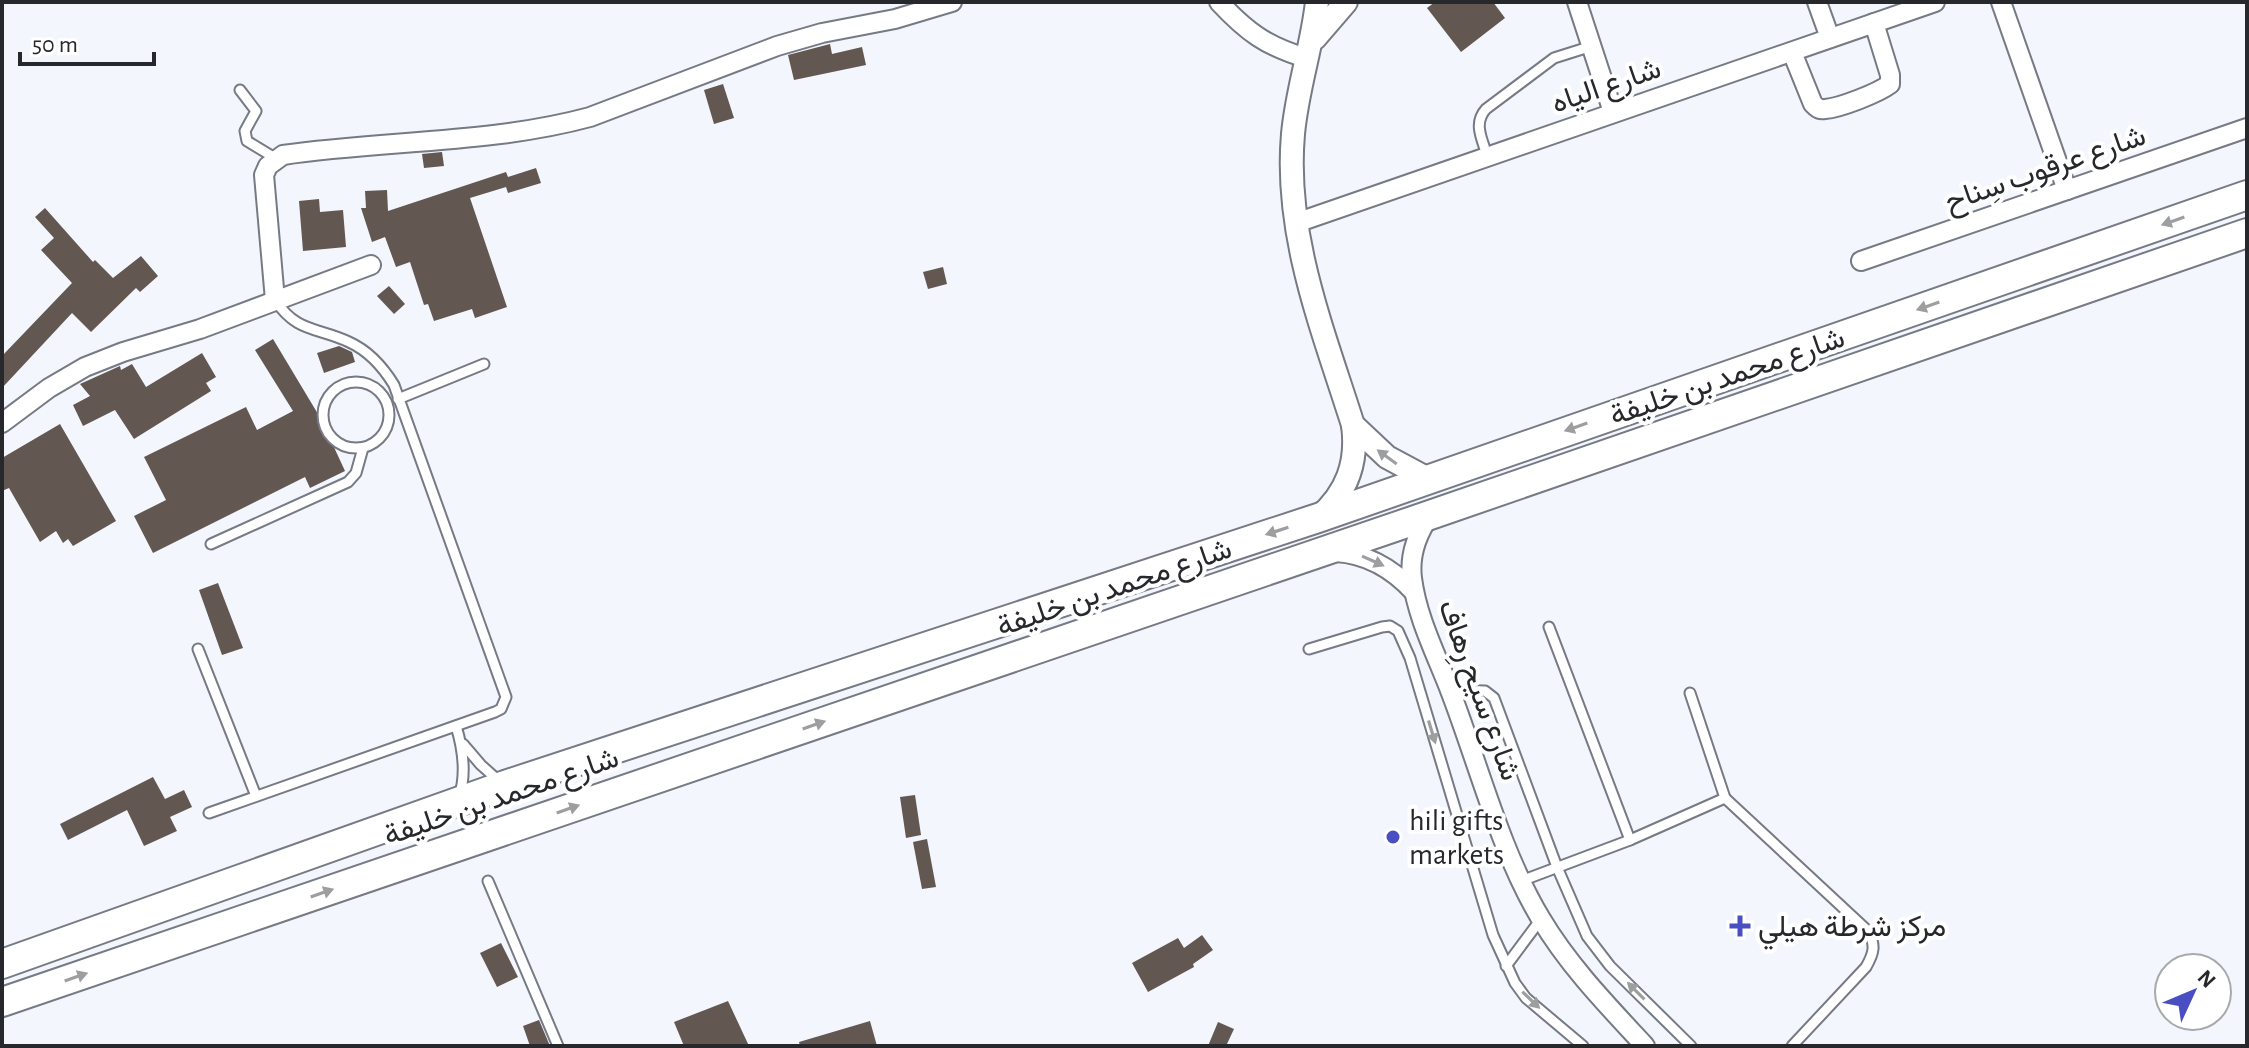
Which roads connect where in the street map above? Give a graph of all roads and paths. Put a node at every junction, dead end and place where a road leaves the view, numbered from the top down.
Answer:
1 (952, 2) edge
2 (1219, 2) edge
3 (1317, 2) edge
4 (1346, 2) edge
5 (1577, 2) edge
6 (1817, 2) edge
7 (1935, 2) edge
8 (2001, 2) edge
9 (1874, 23) junction
10 (1830, 38) junction
11 (1592, 46) junction
12 (1792, 52) junction
13 (1307, 54) junction
14 (240, 90) dead end
15 (1613, 112) junction
16 (2247, 128) edge
17 (1487, 155) junction
18 (275, 158) junction
19 (2067, 190) junction
20 (2247, 195) edge
21 (1296, 223) junction
22 (2247, 233) edge
23 (1861, 261) dead end
24 (371, 265) dead end
25 (275, 300) junction
26 (484, 364) dead end
27 (400, 398) junction
28 (387, 403) junction
29 (2, 423) edge
30 (1353, 425) junction
31 (363, 448) junction
32 (1428, 479) junction
33 (1430, 515) junction
34 (1318, 518) junction
35 (211, 544) dead end
36 (1322, 552) junction
37 (1415, 593) junction
38 (1549, 627) dead end
39 (198, 649) dead end
40 (1309, 649) dead end
41 (1433, 649) junction
42 (1410, 658) junction
43 (1450, 690) junction
44 (1690, 693) dead end
45 (456, 726) junction
46 (461, 742) junction
47 (505, 785) junction
48 (256, 796) junction
49 (1725, 798) junction
50 (456, 804) junction
51 (209, 813) dead end
52 (1630, 840) junction
53 (1557, 867) junction
54 (488, 881) dead end
55 (1520, 882) junction
56 (1541, 919) junction
57 (2, 964) edge
58 (1506, 966) junction
59 (14, 998) edge
60 (2, 1015) edge
61 (558, 1046) edge
62 (1583, 1046) edge
63 (1645, 1046) edge
64 (1691, 1046) edge
65 (1792, 1046) edge

1 - 18 street
2 - 13 street
3 - 13 street
4 - 13 street
5 - 11 street
6 - 10 street
7 - 9 street, شارع الياه
8 - 19 street
9 - 10 street, شارع الياه
9 - 12 street
10 - 12 street, شارع الياه
11 - 15 street
11 - 17 lane
12 - 15 street, شارع الياه
13 - 21 street
14 - 18 lane
15 - 17 street, شارع الياه
16 - 19 street, شارع عرقوب سِناح
17 - 21 street, شارع الياه
18 - 25 street
19 - 23 street, شارع عرقوب سِناح
20 -> 32 highway, شارع محمد بن خليفة
21 - 30 street
22 - 33 highway, شارع محمد بن خليفة
24 - 25 street
25 - 27 lane
25 - 29 street
26 - 27 lane
27 - 28 lane
27 - 45 lane
28 - 31 lane
28 - 31 lane
32 -> 30 street
30 - 34 street
31 - 35 lane
32 - 34 highway, شارع محمد بن خليفة
33 - 36 highway, شارع محمد بن خليفة
33 - 37 street, شارع سيح رِهاف
34 -> 47 highway, شارع محمد بن خليفة
36 -> 37 street, شارع سيح رِهاف
59 -> 36 highway, شارع محمد بن خليفة
37 - 41 street, شارع سيح رِهاف
38 - 52 lane
39 - 48 lane
40 - 42 lane
41 - 42 lane
41 - 43 street, شارع سيح رِهاف
42 -> 58 lane
43 - 53 lane
43 - 55 street, شارع سيح رِهاف
44 - 49 lane
45 - 46 lane
45 - 48 lane
46 - 47 lane
46 - 50 lane
47 - 50 highway, شارع محمد بن خليفة
48 - 51 lane
49 - 52 lane
49 - 65 lane
50 - 57 highway, شارع محمد بن خليفة
52 - 53 lane
53 - 55 lane
64 -> 53 lane
54 - 61 lane
55 - 56 street, شارع سيح رِهاف
56 - 58 lane
56 - 63 street, شارع سيح رِهاف
58 -> 62 lane
59 - 60 highway

